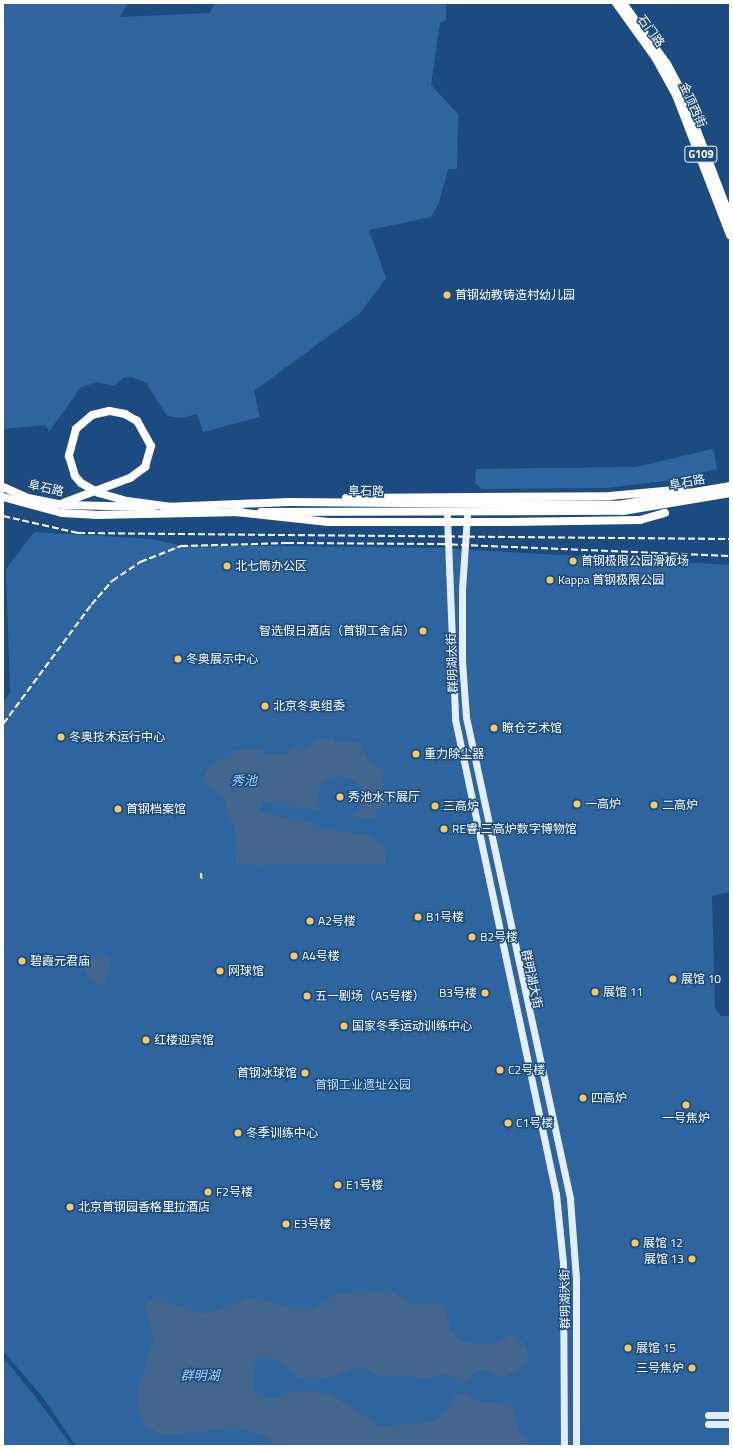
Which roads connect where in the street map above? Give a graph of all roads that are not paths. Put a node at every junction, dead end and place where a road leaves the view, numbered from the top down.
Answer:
1 (616, 3) edge
2 (623, 3) edge
3 (669, 74) junction
4 (730, 217) edge
5 (730, 235) edge
6 (730, 486) edge
7 (3, 488) edge
8 (685, 489) dead end
9 (730, 493) edge
10 (3, 497) edge
11 (289, 502) junction
12 (63, 503) dead end
13 (172, 507) junction
14 (236, 512) junction
15 (665, 513) dead end
16 (447, 516) dead end
17 (467, 516) dead end
18 (708, 1415) dead end
19 (730, 1415) edge
20 (708, 1424) dead end
21 (730, 1424) edge
22 (564, 1446) edge
23 (576, 1446) edge

1 - 3 highway, 石门路 / G109
2 - 3 highway, 石门路 / G109
3 - 4 highway, 金顶西街 / G109
3 - 5 highway, 金顶西街 / G109
6 - 11 highway, 阜石路
7 - 13 highway, 阜石路, bridge
8 - 11 highway
9 - 14 highway, 阜石路, bridge
10 - 14 highway, 阜石路
11 - 13 highway, 阜石路
12 - 13 highway, bridge
14 - 15 highway, bridge
16 - 22 main road, 群明湖大街
17 - 23 main road, 群明湖大街
18 - 19 main road
20 - 21 main road

